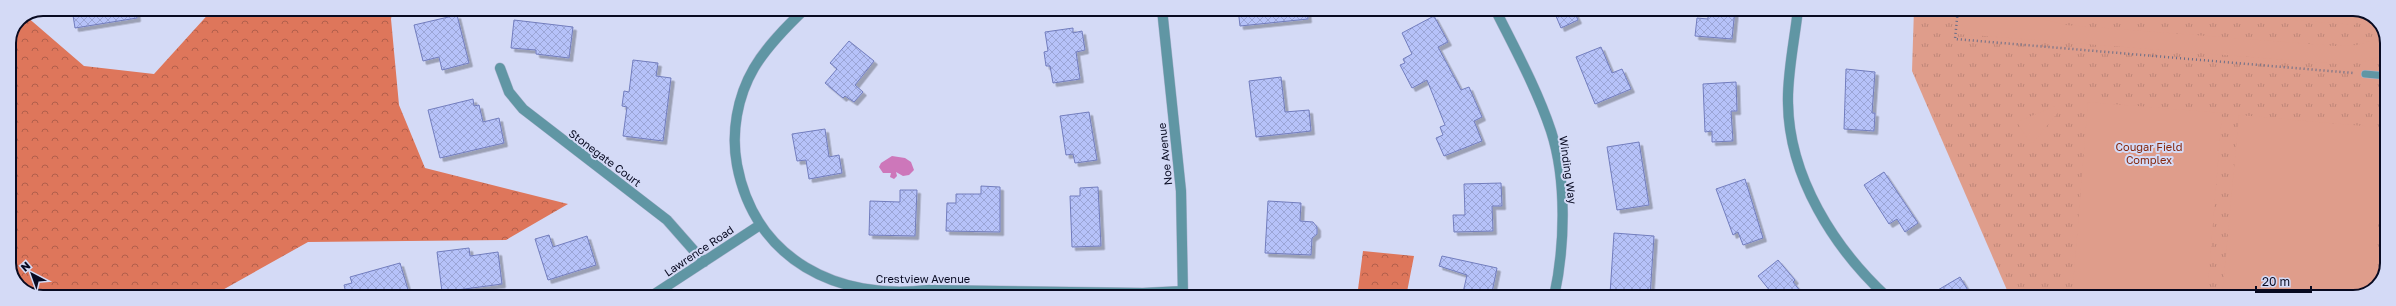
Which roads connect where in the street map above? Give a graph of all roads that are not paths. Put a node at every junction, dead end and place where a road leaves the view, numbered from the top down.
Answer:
1 (798, 16) edge
2 (1163, 16) edge
3 (1499, 16) edge
4 (1797, 16) edge
5 (500, 68) dead end
6 (2365, 74) road end
7 (2380, 75) edge
8 (760, 224) junction
9 (704, 262) junction
10 (661, 290) edge
11 (870, 290) edge
12 (1183, 290) edge
13 (1555, 290) edge
14 (1881, 290) edge

1 - 8 street, Crestview Avenue
2 - 12 street, Noe Avenue
3 - 13 street, Winding Way
4 - 14 street
5 - 9 street, Stonegate Court
6 - 7 lane
8 - 9 street, Lawrence Road
8 - 11 street, Crestview Avenue
9 - 10 street, Lawrence Road

